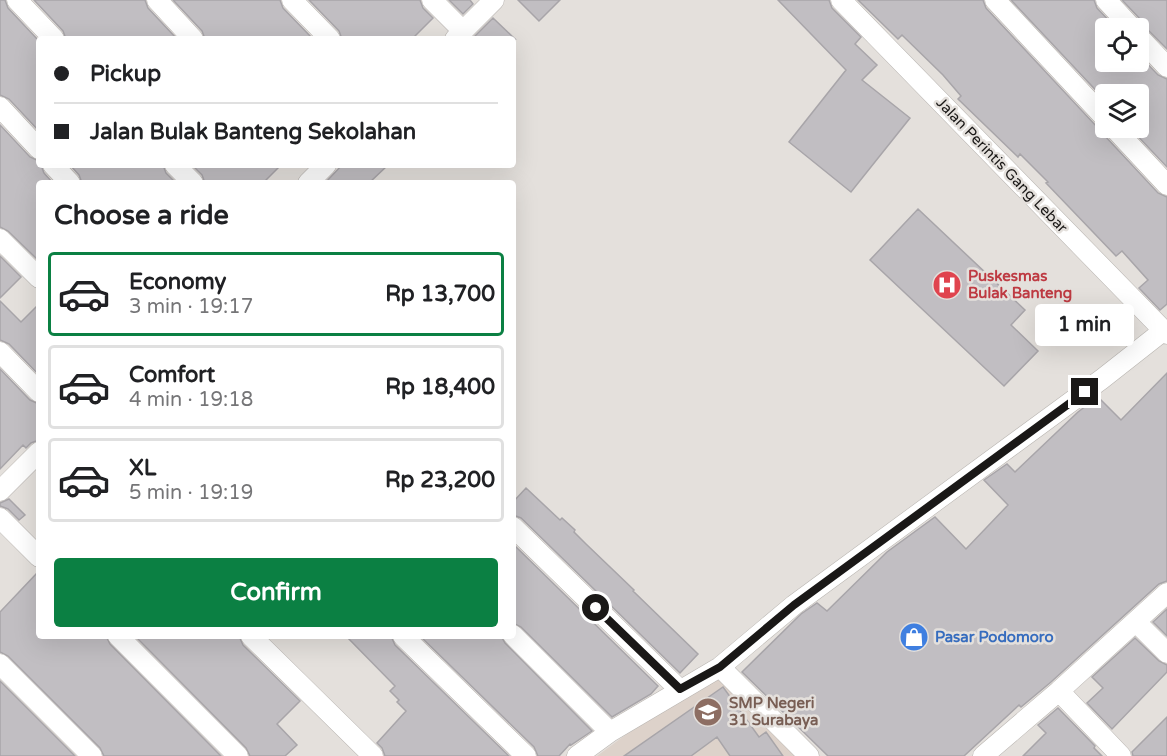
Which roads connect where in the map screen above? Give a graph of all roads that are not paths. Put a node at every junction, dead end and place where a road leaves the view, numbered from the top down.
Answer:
1 (17, 0) edge
2 (157, 0) edge
3 (292, 0) edge
4 (432, 0) edge
5 (495, 0) edge
6 (841, 0) edge
7 (995, 0) edge
8 (1106, 0) edge
9 (1123, 18) edge
10 (459, 35) edge
11 (51, 36) edge
12 (190, 36) edge
13 (327, 36) edge
14 (1149, 48) edge
15 (1167, 68) edge
16 (0, 106) edge
17 (1095, 107) edge
18 (1123, 138) edge
19 (36, 146) edge
20 (56, 168) edge
21 (178, 168) edge
22 (67, 180) edge
23 (190, 180) edge
24 (1167, 185) edge
25 (0, 239) edge
26 (36, 275) edge
27 (1165, 332) edge
28 (0, 352) edge
29 (36, 389) edge
30 (36, 455) edge
31 (2, 486) edge
32 (0, 518) edge
33 (516, 531) edge
34 (36, 554) edge
35 (1167, 593) edge
36 (1136, 622) junction
37 (516, 638) edge
38 (121, 639) edge
39 (254, 639) edge
40 (407, 639) edge
41 (1167, 653) edge
42 (0, 664) edge
43 (720, 667) junction
44 (680, 689) junction
45 (1059, 691) junction
46 (610, 732) junction
47 (92, 756) edge
48 (238, 756) edge
49 (373, 756) edge
50 (526, 756) edge
51 (577, 756) edge
52 (808, 756) edge
53 (984, 756) edge
54 (1121, 756) edge

1 - 11 street
2 - 12 street
3 - 13 street
4 - 10 street
5 - 10 street
6 - 27 street, Jalan Perintis Gang Lebar
7 - 17 street
8 - 9 street
14 - 15 street
16 - 19 street
18 - 24 street
20 - 22 street
21 - 23 street
25 - 26 street
27 - 43 street
28 - 29 street
30 - 31 street
32 - 34 street
33 - 44 street
35 - 36 street
36 - 41 street
36 - 45 street
37 - 46 street
38 - 48 street
39 - 49 street
40 - 50 street
42 - 47 street
43 - 44 street
43 - 52 street
44 - 46 street
45 - 53 street
45 - 54 street
46 - 51 street

